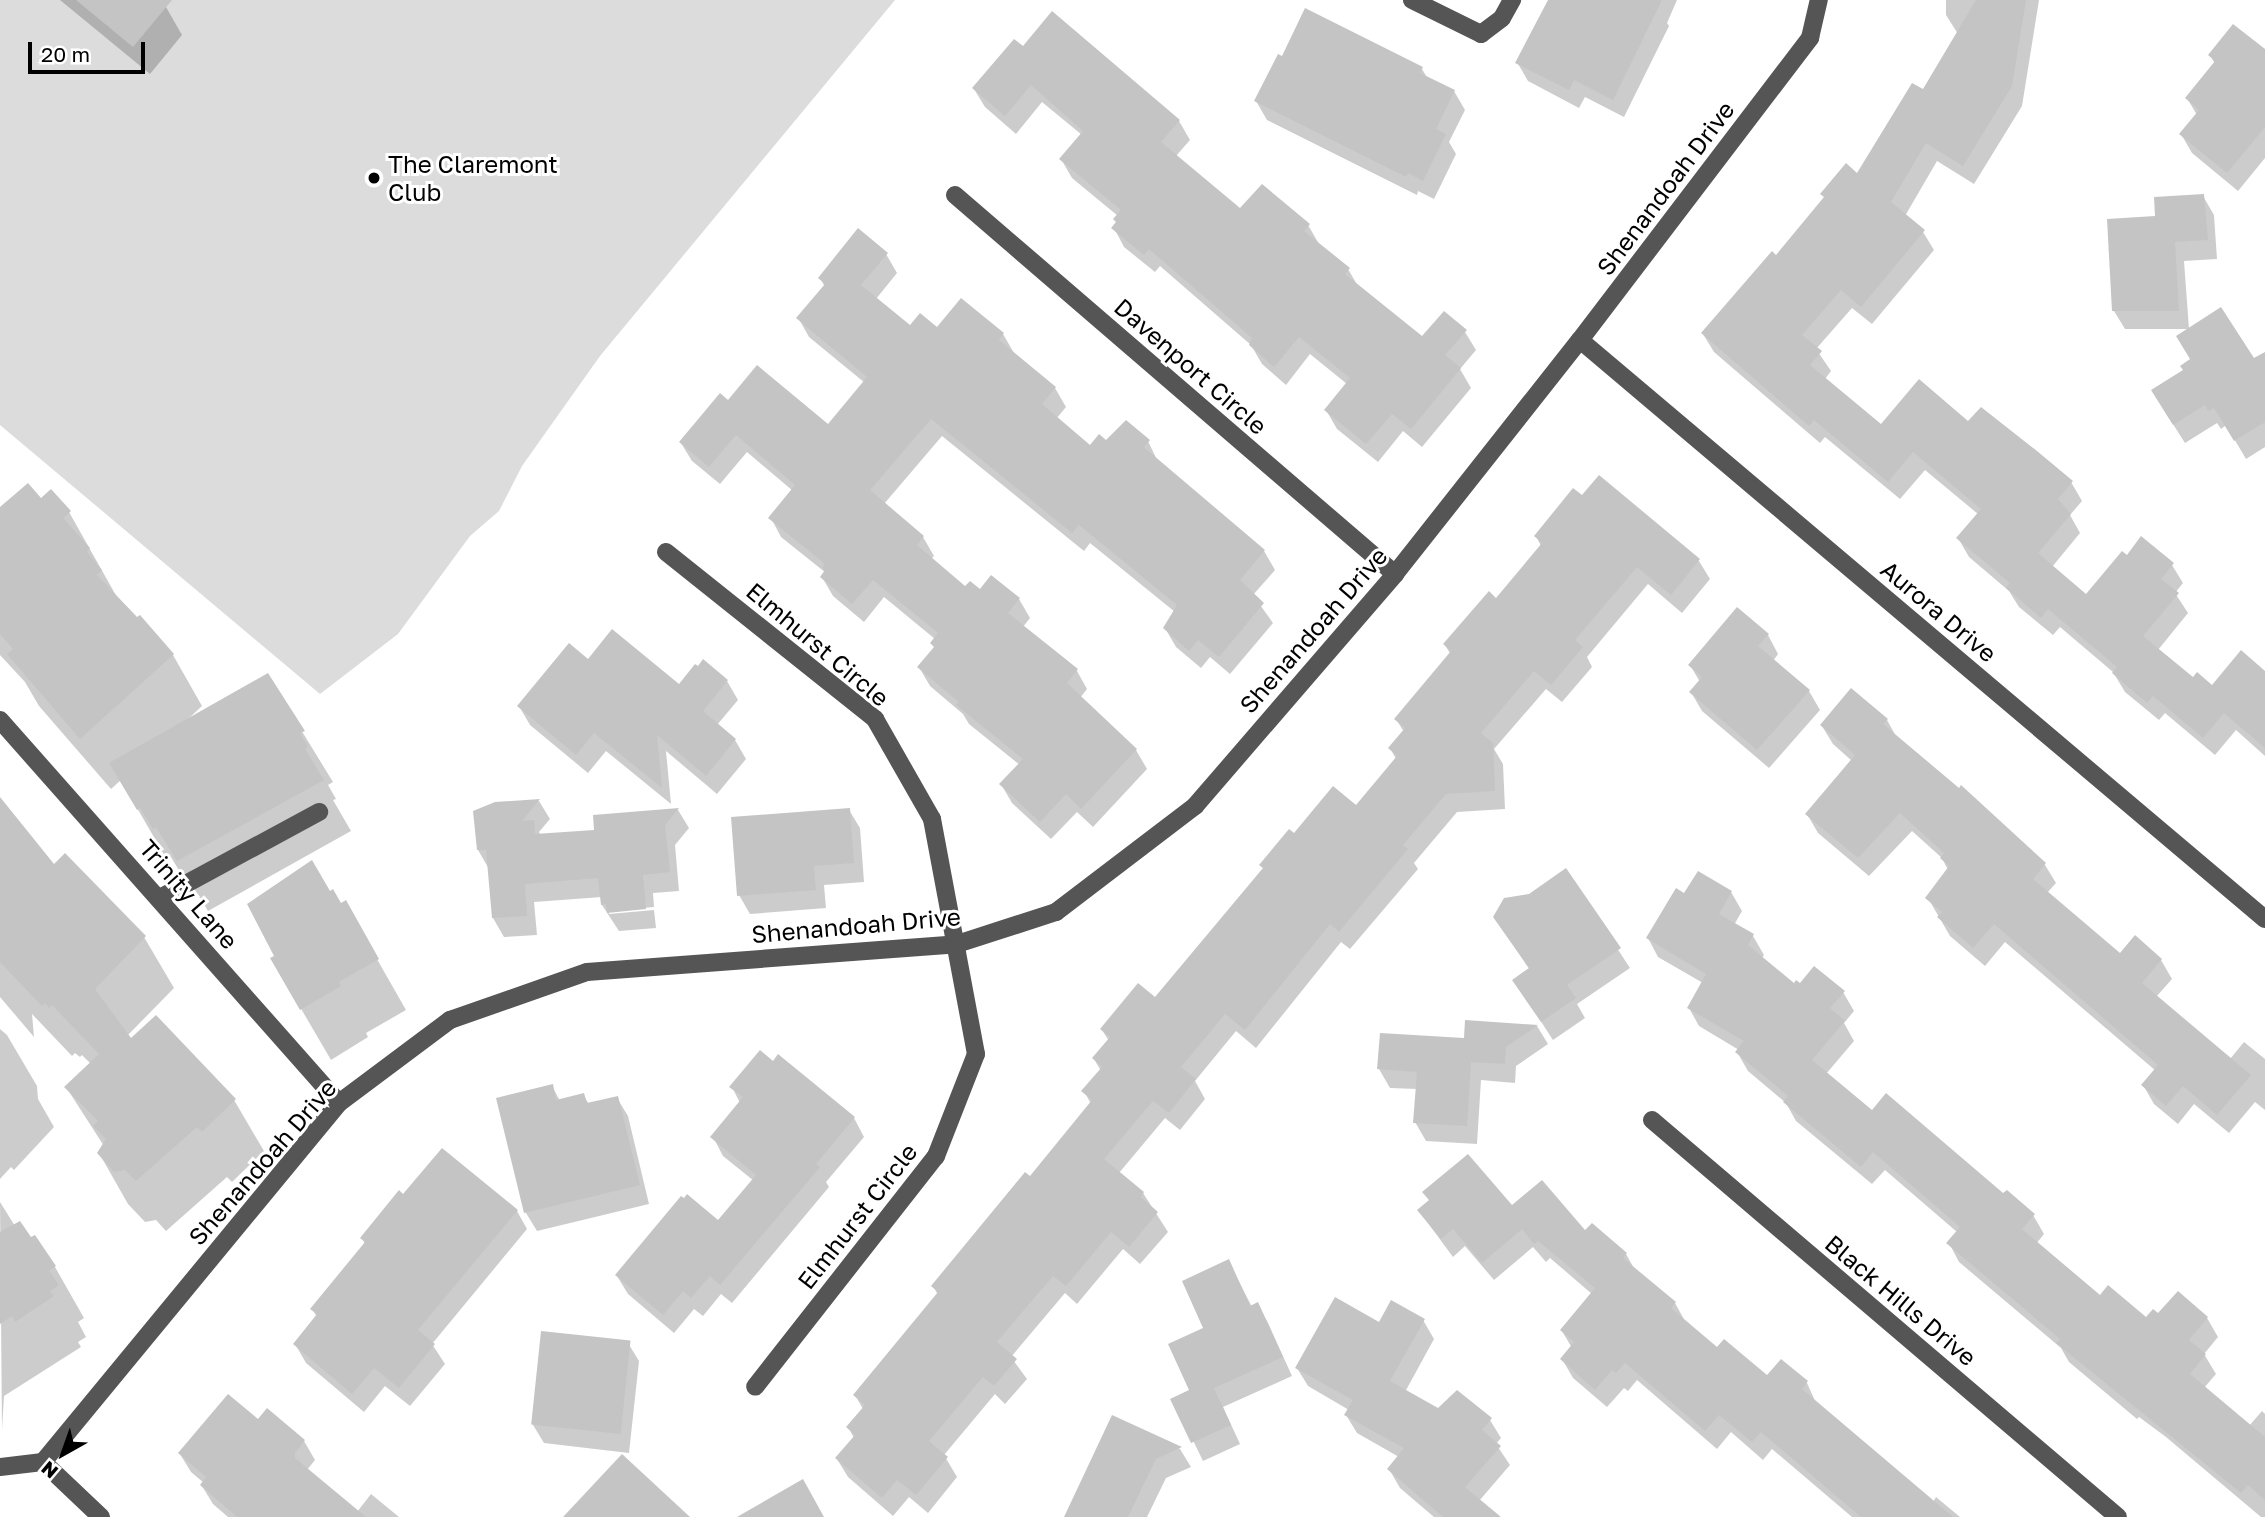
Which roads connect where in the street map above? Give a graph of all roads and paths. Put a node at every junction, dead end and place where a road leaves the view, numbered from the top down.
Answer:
1 (1412, 0) edge
2 (1512, 0) edge
3 (1819, 0) edge
4 (955, 195) dead end
5 (1580, 340) junction
6 (666, 552) dead end
7 (1395, 573) junction
8 (0, 720) edge
9 (319, 812) dead end
10 (160, 898) junction
11 (2265, 919) edge
12 (957, 944) junction
13 (339, 1103) junction
14 (1652, 1120) dead end
15 (755, 1387) dead end
16 (43, 1462) junction
17 (0, 1467) edge
18 (101, 1517) edge
19 (2118, 1517) edge

1 - 2 street
3 - 5 street, Shenandoah Drive
4 - 7 street, Davenport Circle
5 - 7 street, Shenandoah Drive
5 - 11 street, Aurora Drive
6 - 12 street, Elmhurst Circle
7 - 12 street, Shenandoah Drive
8 - 10 street, Trinity Lane
9 - 10 street
10 - 13 street, Trinity Lane
12 - 13 street, Shenandoah Drive
12 - 15 street, Elmhurst Circle
13 - 16 street, Shenandoah Drive
14 - 19 street, Black Hills Drive
16 - 17 street
16 - 18 street

